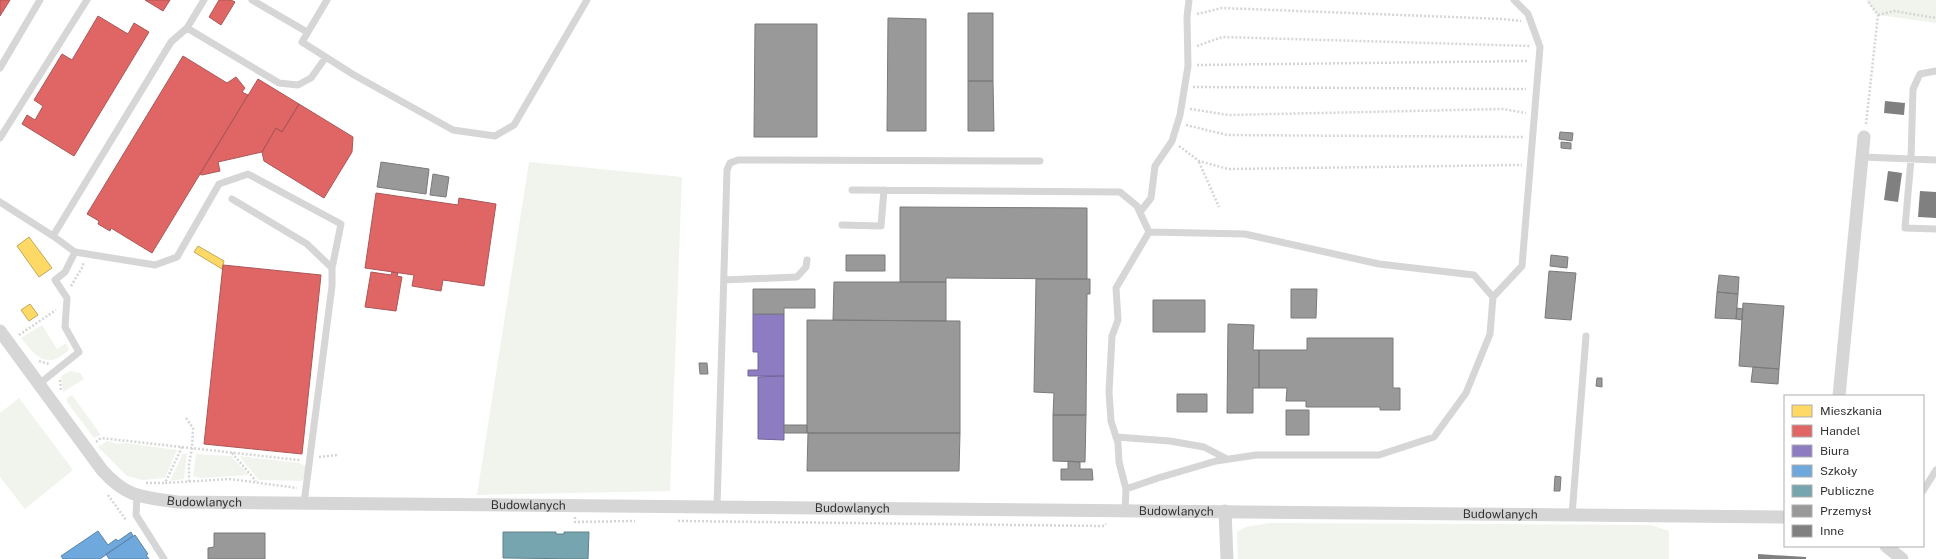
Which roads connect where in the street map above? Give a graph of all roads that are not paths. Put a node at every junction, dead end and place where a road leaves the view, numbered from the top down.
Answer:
1 (40, 0) edge
2 (87, 0) edge
3 (204, 0) edge
4 (252, 0) edge
5 (327, 0) edge
6 (587, 0) edge
7 (1189, 0) edge
8 (1514, 0) edge
9 (187, 28) junction
10 (307, 32) junction
11 (326, 57) junction
12 (0, 68) edge
13 (1936, 71) edge
14 (1864, 137) road end
15 (0, 138) edge
16 (1862, 157) junction
17 (1911, 159) junction
18 (1936, 160) edge
19 (1040, 161) dead end
20 (852, 190) dead end
21 (884, 190) junction
22 (232, 199) dead end
23 (0, 202) edge
24 (1140, 212) junction
25 (842, 225) dead end
26 (1936, 229) edge
27 (1149, 232) junction
28 (53, 236) junction
29 (75, 252) junction
30 (807, 260) dead end
31 (332, 268) junction
32 (724, 280) junction
33 (1493, 297) junction
34 (0, 331) edge
35 (1586, 336) dead end
36 (39, 384) junction
37 (1839, 395) edge
38 (1116, 437) junction
39 (1228, 460) junction
40 (1936, 470) edge
41 (1126, 489) junction
42 (1924, 489) edge
43 (137, 496) junction
44 (304, 503) junction
45 (716, 507) junction
46 (1125, 511) junction
47 (1226, 511) junction
48 (1572, 515) junction
49 (1784, 517) edge
50 (1887, 547) edge
51 (164, 559) edge
52 (1227, 559) edge
53 (1902, 559) edge

1 - 12 lane
2 - 15 lane
3 - 9 lane
4 - 10 lane
5 - 10 lane
6 - 11 lane
7 - 24 lane
8 - 33 lane
9 - 11 lane
9 - 28 lane
10 - 11 lane
13 - 17 lane
14 - 16 street
16 - 17 lane
16 - 37 street
17 - 18 lane
17 - 26 lane
19 - 32 lane
20 - 21 lane
21 - 24 lane
21 - 25 lane
22 - 31 lane
23 - 28 lane
24 - 27 lane
27 - 33 lane
27 - 38 lane
28 - 29 lane
29 - 31 lane
29 - 36 lane
30 - 32 lane
31 - 44 lane
32 - 45 lane
33 - 39 lane
34 - 36 street, Budowlanych
35 - 48 lane
36 - 43 street, Budowlanych
38 - 39 lane
38 - 41 lane
39 - 41 lane
40 - 42 lane
41 - 46 lane
43 - 44 street, Budowlanych
43 - 51 lane
44 - 45 street, Budowlanych
45 - 46 street, Budowlanych
46 - 47 street, Budowlanych
47 - 48 street, Budowlanych
47 - 52 street
48 - 49 street, Budowlanych
50 - 53 street

